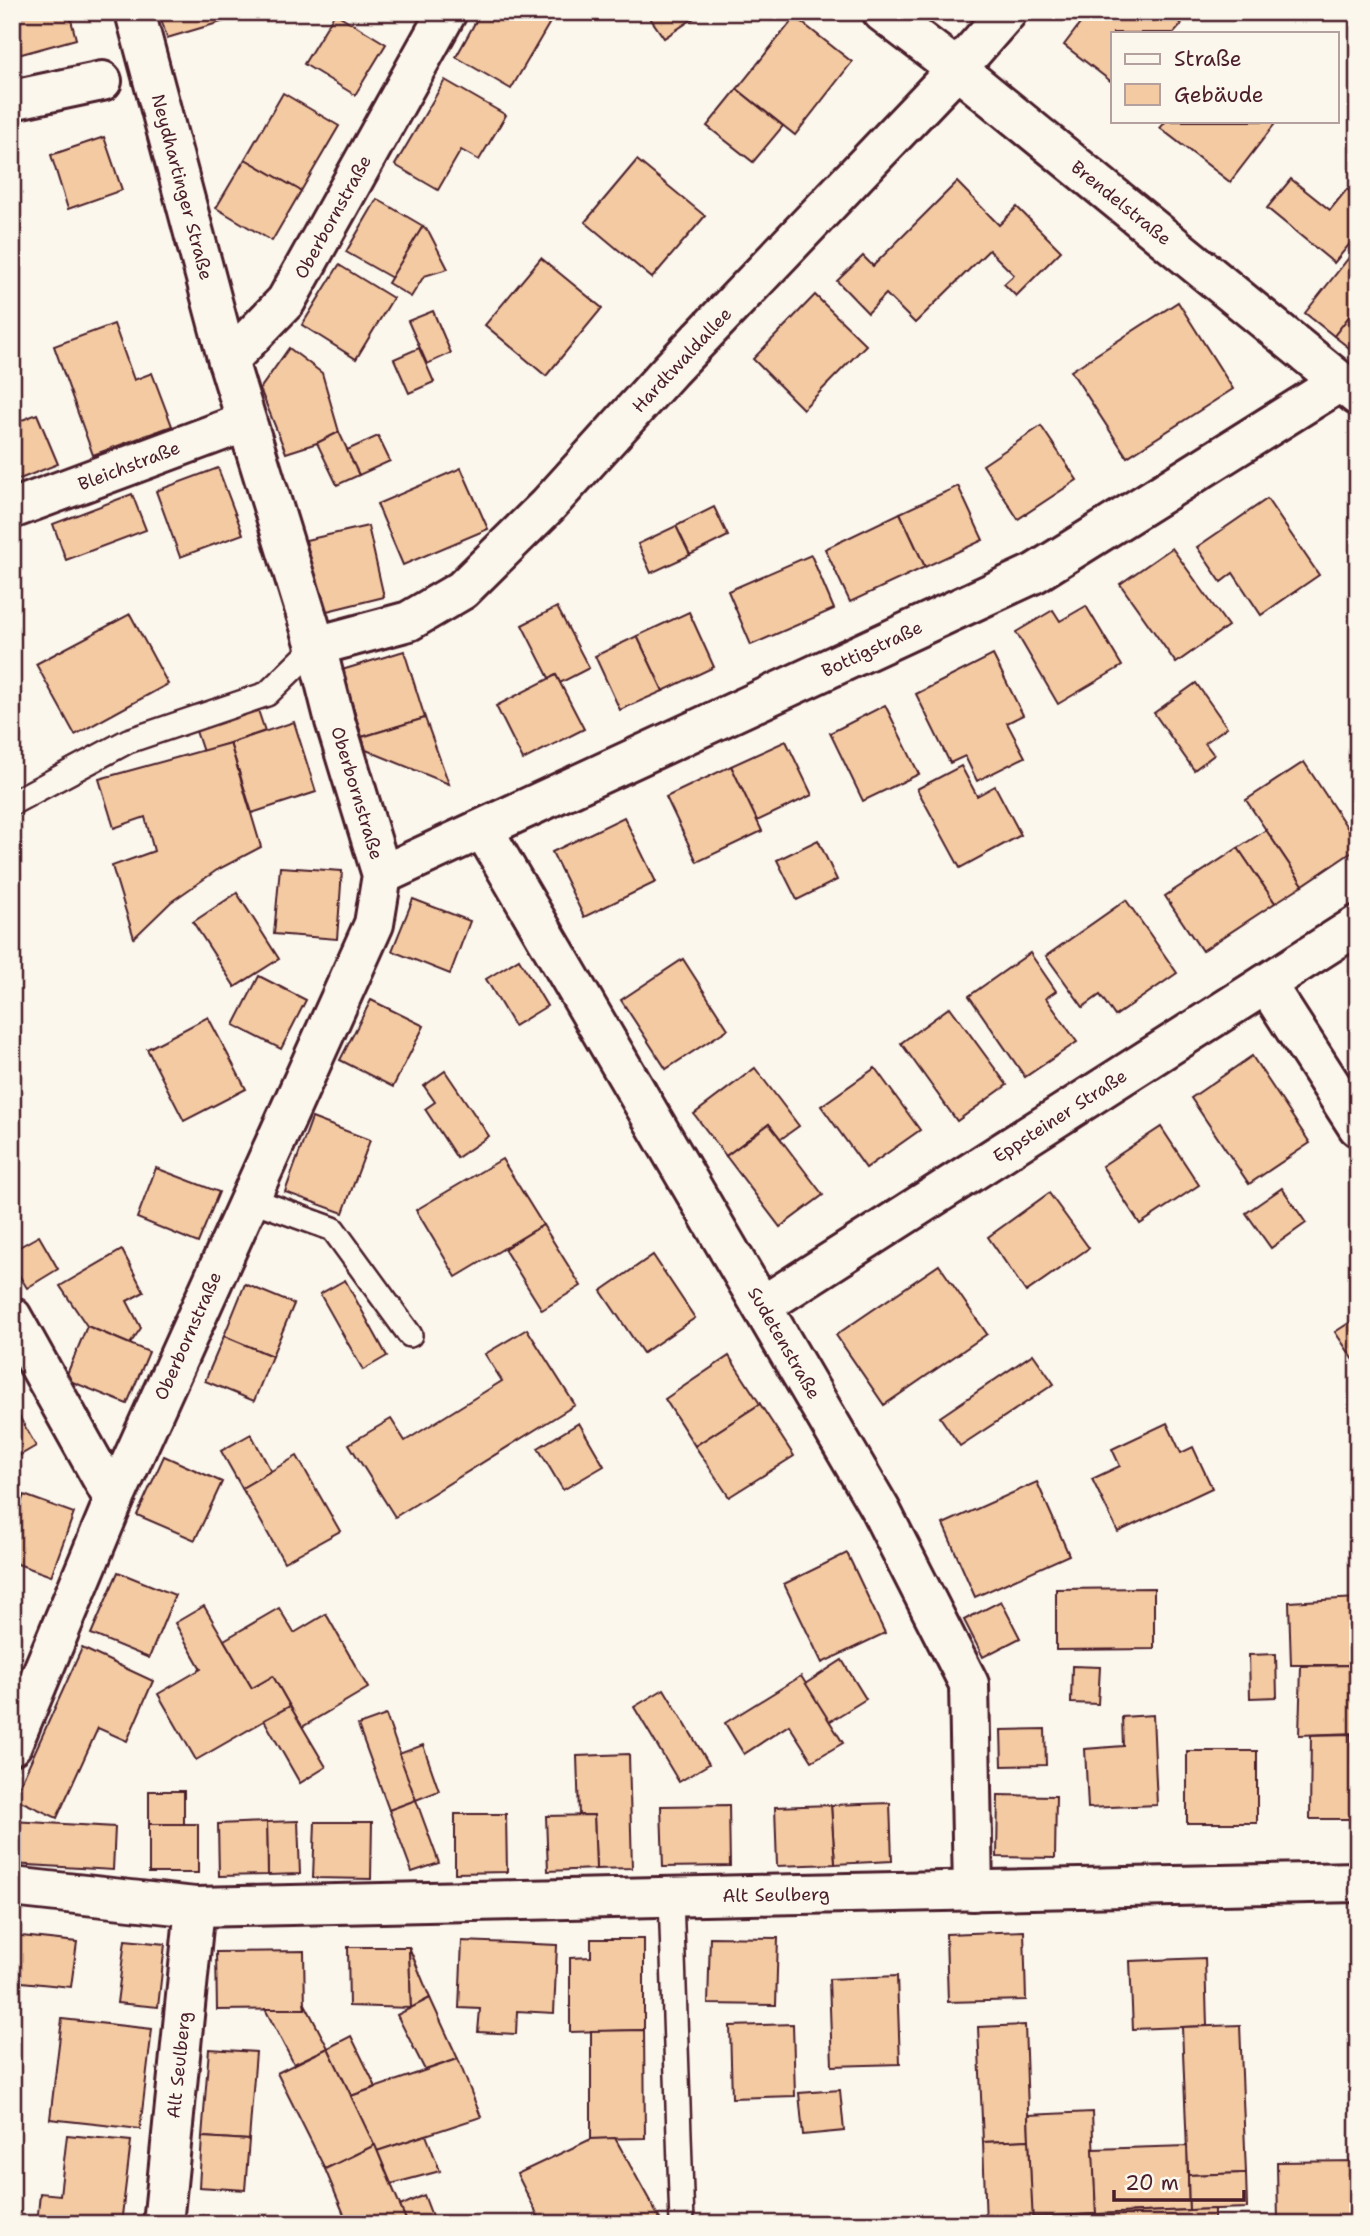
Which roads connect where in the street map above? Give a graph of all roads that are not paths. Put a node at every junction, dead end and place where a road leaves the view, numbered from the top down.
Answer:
1 (135, 12) edge
2 (447, 12) edge
3 (882, 12) edge
4 (1007, 12) edge
5 (957, 69) junction
6 (102, 81) dead end
7 (12, 100) edge
8 (228, 361) junction
9 (1349, 389) edge
10 (246, 422) junction
11 (12, 509) edge
12 (316, 646) junction
13 (12, 803) edge
14 (484, 829) junction
15 (382, 874) junction
16 (1358, 925) edge
17 (1266, 984) junction
18 (1358, 1128) edge
19 (250, 1199) junction
20 (762, 1307) junction
21 (12, 1317) edge
22 (410, 1335) dead end
23 (114, 1500) junction
24 (12, 1745) edge
25 (1358, 1882) edge
26 (12, 1887) edge
27 (973, 1891) junction
28 (671, 1897) junction
29 (195, 1907) junction
30 (163, 2224) edge
31 (682, 2224) edge

1 - 8 street, Neydhartinger Straße
2 - 8 street, Oberbornstraße
3 - 5 street, Brendelstraße
4 - 5 street, Hardtwaldallee
5 - 9 street, Brendelstraße
5 - 12 street, Hardtwaldallee
6 - 7 street
8 - 10 street, Oberbornstraße
9 - 14 street, Bottigstraße
10 - 11 street, Bleichstraße
10 - 12 street, Oberbornstraße
12 - 13 lane
12 - 15 street, Oberbornstraße
14 - 15 street, Bottigstraße
14 - 20 street, Sudetenstraße
15 - 19 street, Oberbornstraße
16 - 17 street, Eppsteiner Straße
17 - 18 street
17 - 20 street, Eppsteiner Straße
19 - 22 lane
19 - 23 street, Oberbornstraße
20 - 27 street, Sudetenstraße
21 - 23 street
23 - 24 street, Oberbornstraße
25 - 27 street, Alt Seulberg
26 - 29 street, Alt Seulberg
27 - 28 street, Alt Seulberg
28 - 29 street, Alt Seulberg
28 - 31 lane
29 - 30 street, Alt Seulberg

